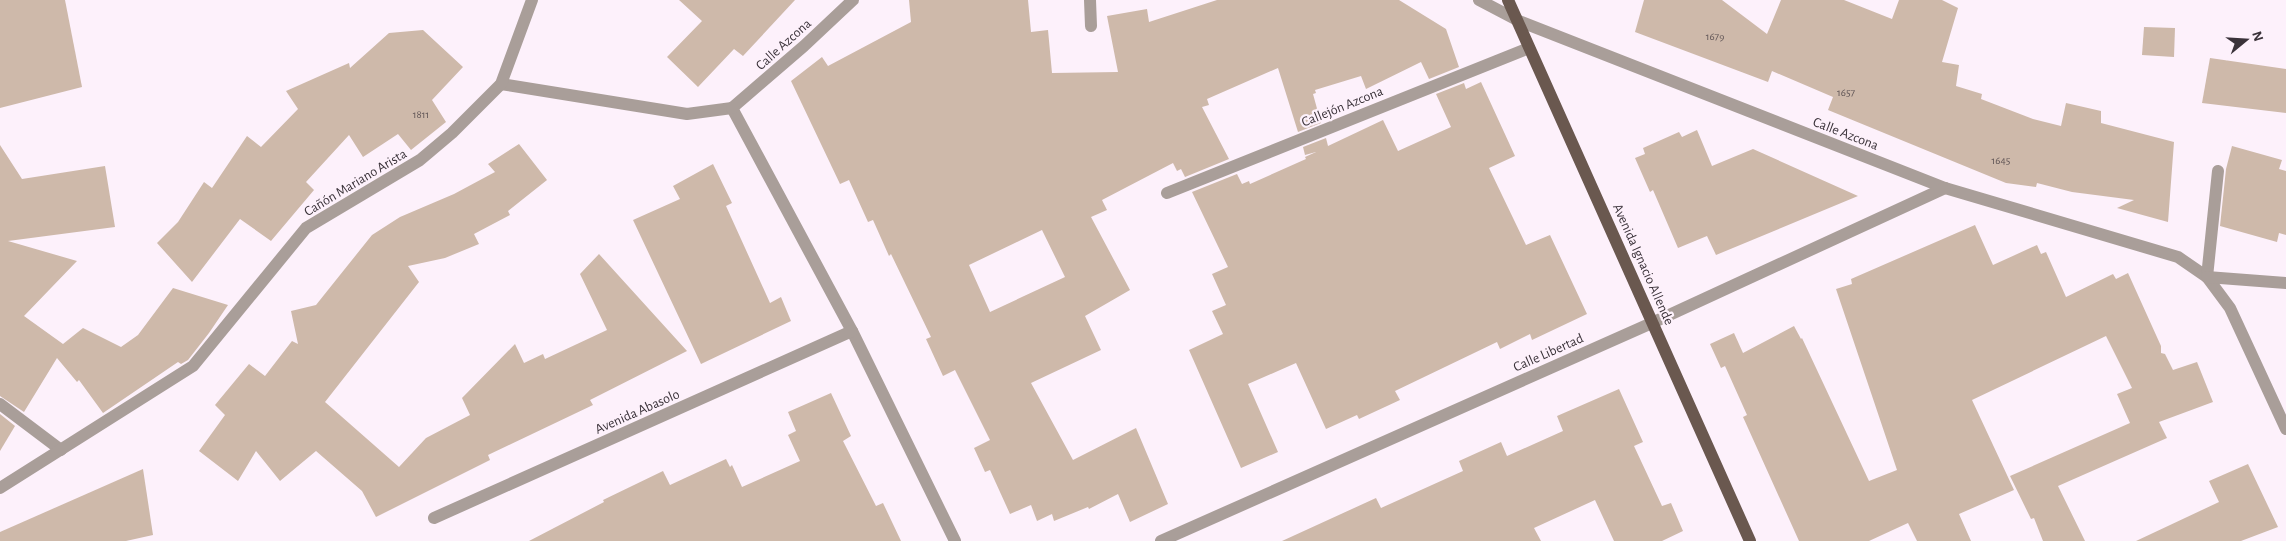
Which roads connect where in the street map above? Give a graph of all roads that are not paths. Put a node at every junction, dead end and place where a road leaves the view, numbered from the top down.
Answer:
1 (532, 0) edge
2 (853, 0) edge
3 (1090, 0) edge
4 (1479, 0) edge
5 (1508, 0) edge
6 (1519, 21) junction
7 (1092, 26) dead end
8 (1529, 48) junction
9 (501, 84) junction
10 (732, 108) junction
11 (2218, 171) dead end
12 (1945, 188) junction
13 (1166, 193) dead end
14 (2207, 277) junction
15 (2286, 283) edge
16 (1654, 322) junction
17 (852, 331) junction
18 (0, 404) edge
19 (2286, 429) edge
20 (60, 450) junction
21 (0, 488) edge
22 (434, 518) dead end
23 (955, 541) edge
24 (1161, 541) edge
25 (1750, 541) edge

1 - 9 street
2 - 10 street, Calle Azcona
3 - 7 street
4 - 6 street, Calle Azcona
5 - 6 main road, Avenida Ignacio Allende
6 - 8 main road, Avenida Ignacio Allende
6 - 12 street, Calle Azcona
8 - 13 street, Callejón Azcona
8 - 16 main road, Avenida Ignacio Allende
9 - 10 street
9 - 20 street, Cañón Mariano Arista
10 - 17 street
11 - 14 street
12 - 14 street, Calle Azcona
12 - 16 street, Calle Libertad
14 - 15 street
14 - 19 street
16 - 24 street, Calle Libertad
16 - 25 main road, Avenida Ignacio Allende
17 - 22 street, Avenida Abasolo
17 - 23 street
18 - 20 street
20 - 21 street, Cañón Mariano Arista

